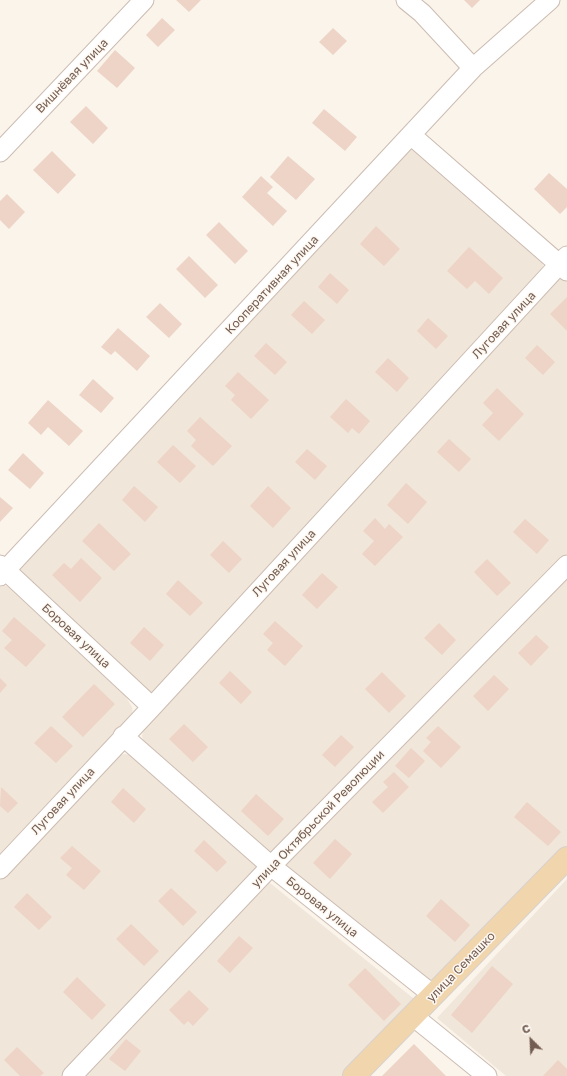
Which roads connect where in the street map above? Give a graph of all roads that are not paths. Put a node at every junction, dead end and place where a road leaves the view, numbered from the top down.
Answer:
1 (144, 0) edge
2 (406, 0) edge
3 (550, 0) edge
4 (473, 68) junction
5 (411, 135) junction
6 (0, 152) edge
7 (565, 264) edge
8 (567, 565) edge
9 (2, 571) edge
10 (152, 707) junction
11 (123, 736) junction
12 (567, 858) edge
13 (271, 866) junction
14 (0, 869) edge
15 (433, 995) junction
16 (413, 1016) junction
17 (72, 1076) edge
18 (354, 1076) edge
19 (487, 1076) edge

1 - 6 street, Вишнёвая улица
2 - 4 street
3 - 4 street, Кооперативная улица
4 - 5 street, Кооперативная улица
5 - 7 street
5 - 9 street, Кооперативная улица
7 - 10 street, Луговая улица
8 - 13 street, улица Октябрьской Революции
9 - 10 street, Боровая улица
10 - 11 street, Луговая улица
11 - 13 street, Боровая улица
11 - 14 street, Луговая улица
12 - 15 main road, улица Семашко
13 - 15 street, Боровая улица
13 - 17 street, улица Октябрьской Революции
15 - 16 main road, улица Семашко
16 - 18 main road, улица Семашко
16 - 19 street

